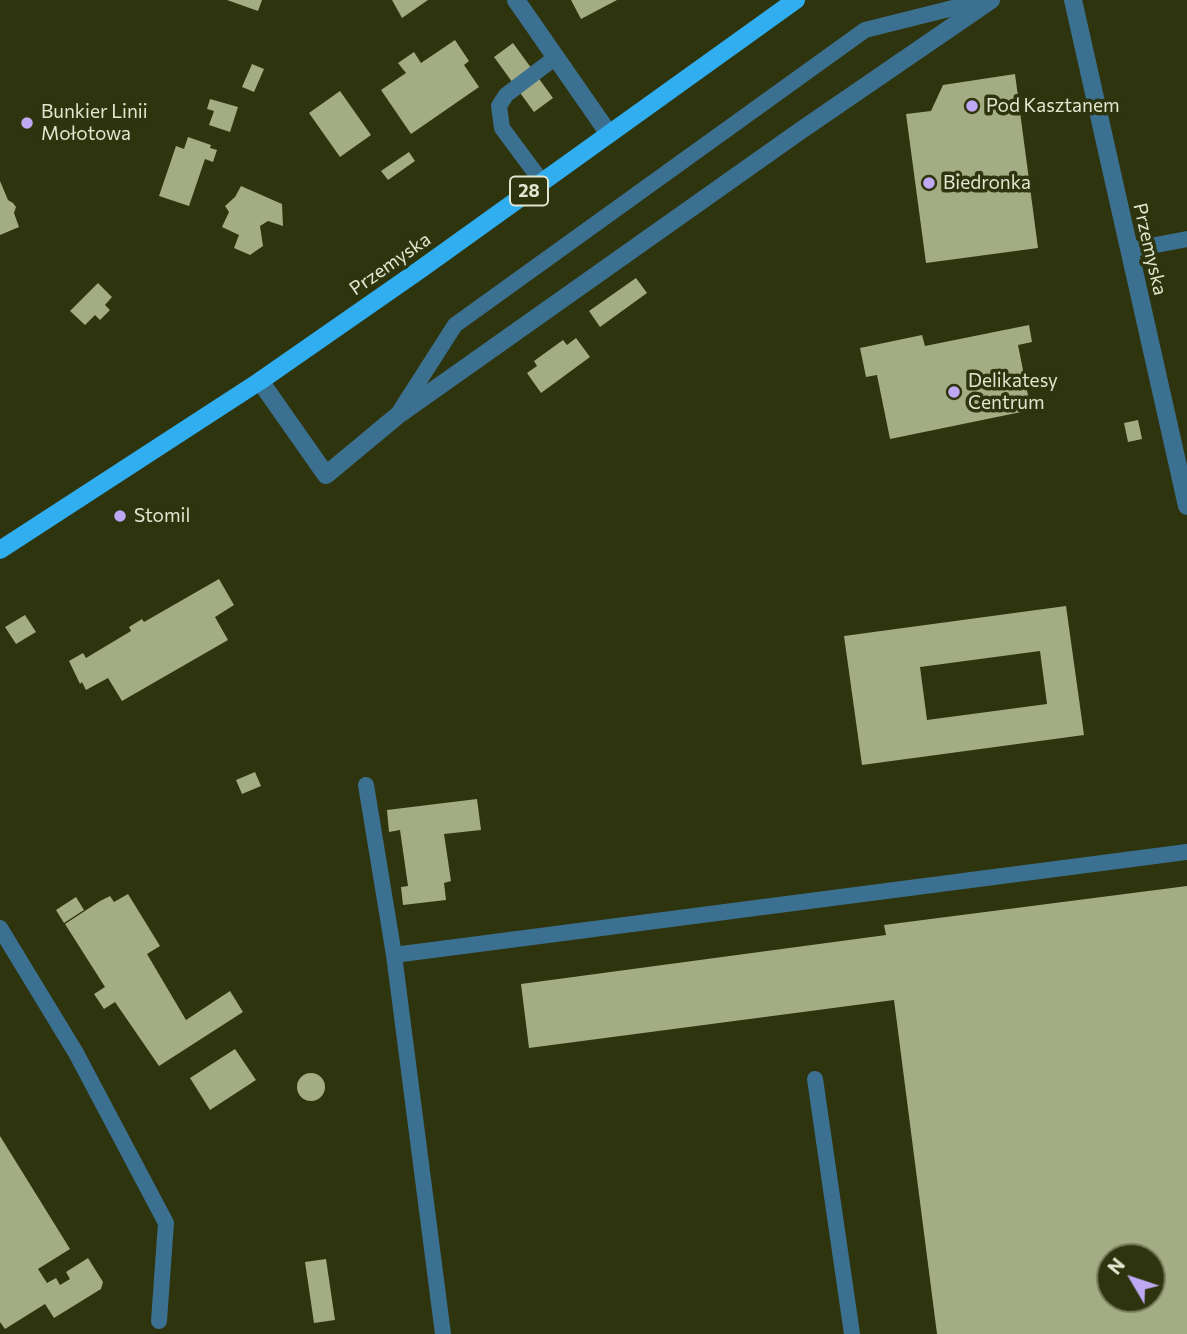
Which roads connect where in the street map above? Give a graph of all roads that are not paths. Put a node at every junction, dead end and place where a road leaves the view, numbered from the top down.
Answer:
1 (516, 0) edge
2 (796, 0) edge
3 (985, 0) edge
4 (991, 0) edge
5 (1073, 0) edge
6 (556, 57) junction
7 (609, 134) junction
8 (542, 182) junction
9 (1187, 239) edge
10 (1129, 250) junction
11 (260, 381) junction
12 (397, 416) junction
13 (1187, 506) edge
14 (0, 550) edge
15 (366, 785) dead end
16 (1187, 852) edge
17 (0, 928) edge
18 (394, 955) junction
19 (815, 1079) dead end
20 (159, 1321) dead end
21 (443, 1334) edge
22 (852, 1334) edge

1 - 6 street
2 - 7 main road, Przemyska / 28
3 - 12 lane
4 - 12 street
5 - 10 street, Przemyska
6 - 7 street
6 - 8 lane
7 - 8 main road, Przemyska / 28
8 - 11 main road, Przemyska / 28
9 - 10 lane
10 - 13 street, Przemyska
11 - 12 street
11 - 14 main road, Przemyska / 28
15 - 18 lane
16 - 18 lane
17 - 20 lane
18 - 21 lane
19 - 22 lane

